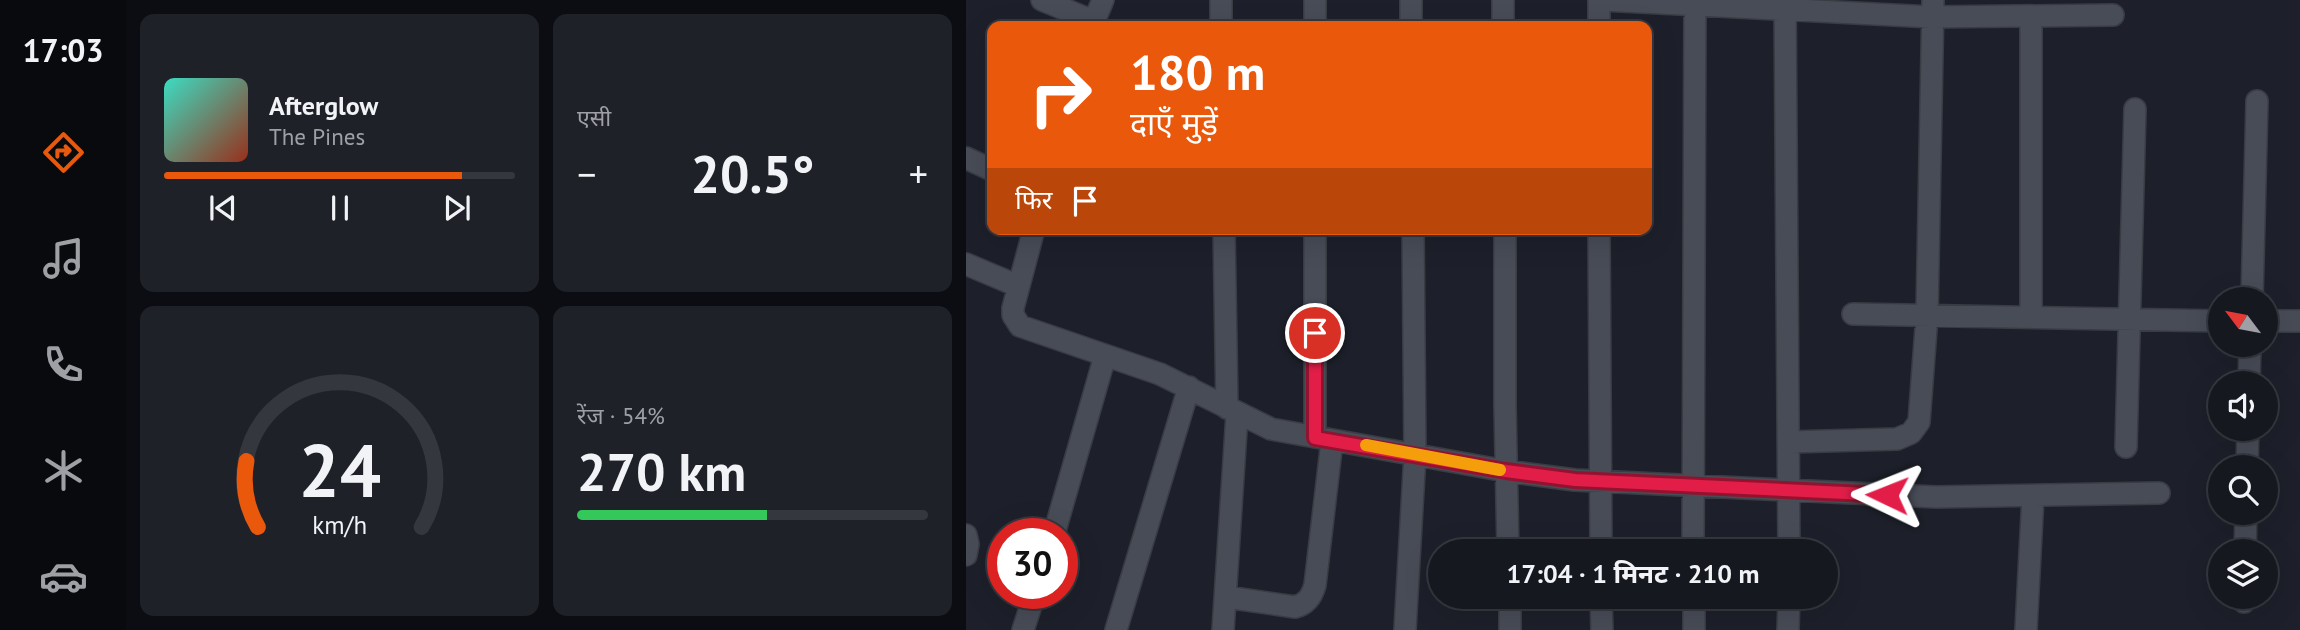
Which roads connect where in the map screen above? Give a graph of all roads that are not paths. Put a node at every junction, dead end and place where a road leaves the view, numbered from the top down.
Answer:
1 (1042, 0) edge
2 (1103, 0) edge
3 (1221, 0) edge
4 (1315, 0) edge
5 (1411, 0) edge
6 (1503, 0) edge
7 (1600, 0) edge
8 (1695, 2) edge
9 (1784, 5) edge
10 (1933, 8) edge
11 (2113, 15) dead end
12 (2031, 16) junction
13 (1086, 21) edge
14 (1093, 21) edge
15 (1221, 21) edge
16 (1315, 21) edge
17 (1411, 21) edge
18 (1503, 21) edge
19 (1599, 21) edge
20 (2257, 101) dead end
21 (2135, 109) dead end
22 (966, 158) edge
23 (987, 168) edge
24 (1032, 235) edge
25 (1224, 235) edge
26 (1315, 235) edge
27 (1413, 235) edge
28 (1505, 235) edge
29 (1599, 235) edge
30 (966, 264) edge
31 (1018, 286) junction
32 (2252, 287) edge
33 (1853, 314) dead end
34 (1927, 315) junction
35 (2031, 317) junction
36 (2130, 319) junction
37 (2208, 321) edge
38 (2278, 321) edge
39 (2300, 321) edge
40 (1105, 356) junction
41 (1189, 387) junction
42 (1232, 411) junction
43 (1323, 439) junction
44 (1790, 442) junction
45 (2126, 447) dead end
46 (1415, 454) junction
47 (1506, 471) junction
48 (1600, 481) junction
49 (1693, 486) junction
50 (1790, 491) junction
51 (2159, 493) dead end
52 (2033, 496) junction
53 (1059, 518) edge
54 (966, 535) edge
55 (1508, 539) edge
56 (1601, 539) edge
57 (1693, 539) edge
58 (1789, 539) edge
59 (966, 555) edge
60 (1226, 597) junction
61 (1030, 609) edge
62 (1510, 609) edge
63 (1601, 609) edge
64 (1693, 609) edge
65 (1788, 609) edge
66 (1023, 630) edge
67 (1116, 630) edge
68 (1223, 630) edge
69 (1405, 630) edge
70 (1510, 630) edge
71 (1602, 630) edge
72 (1694, 630) edge
73 (1788, 630) edge
74 (2026, 630) edge

1 - 13 street
2 - 14 street
3 - 15 street
4 - 16 street
5 - 17 street
6 - 18 street
7 - 8 street
7 - 19 street
8 - 9 street
8 - 49 street
9 - 10 street
9 - 44 street
10 - 12 street
10 - 34 street
11 - 12 street
12 - 35 street
20 - 32 street
21 - 36 street
22 - 23 street
24 - 31 street
25 - 42 street
26 - 43 street
27 - 46 street
28 - 47 street
29 - 48 street
30 - 31 street
31 - 40 street
33 - 34 street
34 - 35 street
34 - 44 street
35 - 36 street
36 - 37 street
36 - 45 street
38 - 39 street
40 - 41 street
40 - 53 street
41 - 42 street
41 - 67 street
42 - 43 street
42 - 60 street
43 - 46 street
43 - 60 street
44 - 50 street
46 - 47 street
46 - 69 street
47 - 48 street
47 - 55 street
48 - 49 street
48 - 56 street
49 - 50 street
49 - 57 street
50 - 52 street
50 - 58 street
51 - 52 street
52 - 74 street
54 - 59 street
60 - 68 street
61 - 66 street
62 - 70 street
63 - 71 street
64 - 72 street
65 - 73 street

